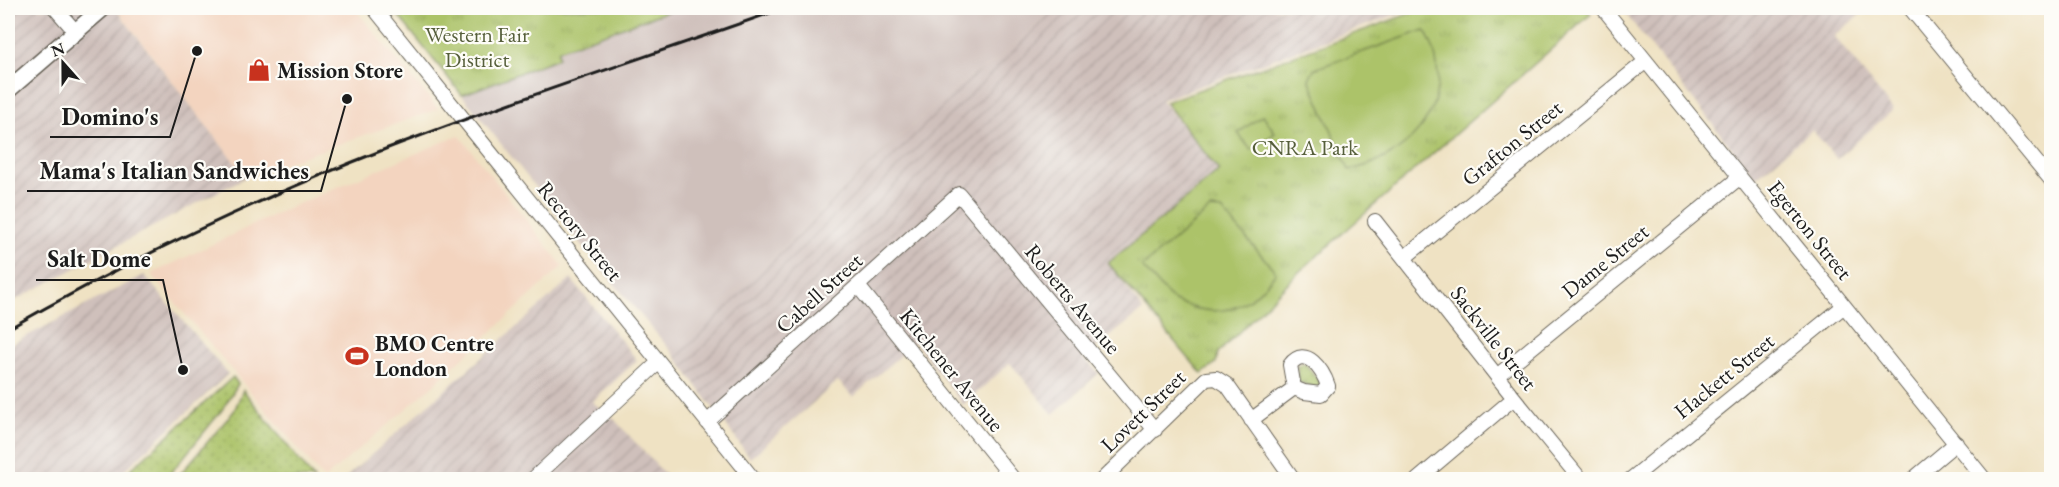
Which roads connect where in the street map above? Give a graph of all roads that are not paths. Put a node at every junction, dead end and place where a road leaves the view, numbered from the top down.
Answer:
1 (55, 8) edge
2 (103, 8) edge
3 (374, 8) edge
4 (1603, 8) edge
5 (1910, 8) edge
6 (75, 31) junction
7 (1646, 61) junction
8 (8, 90) edge
9 (1740, 177) junction
10 (2052, 181) edge
11 (959, 194) joint
12 (1375, 221) dead end
13 (1404, 258) junction
14 (858, 286) junction
15 (1844, 306) junction
16 (659, 362) junction
17 (1497, 376) junction
18 (1294, 388) dead end
19 (1514, 398) junction
20 (1251, 420) junction
21 (707, 422) junction
22 (1155, 430) junction
23 (1956, 443) junction
24 (532, 480) edge
25 (754, 480) edge
26 (1014, 480) edge
27 (1102, 480) edge
28 (1294, 480) edge
29 (1417, 480) edge
30 (1581, 480) edge
31 (1630, 480) edge
32 (1912, 480) edge
33 (1985, 480) edge

1 - 6 street
2 - 6 main road
3 - 16 street, Rectory Street
4 - 7 street, Egerton Street
5 - 10 street
6 - 8 main road
7 - 9 street, Egerton Street
7 - 13 street, Grafton Street
9 - 15 street, Egerton Street
9 - 17 street, Dame Street
11 - 14 street, Cabell Street
11 - 22 street, Roberts Avenue
12 - 13 street, Sackville Street
13 - 17 street, Sackville Street
14 - 21 street, Cabell Street
14 - 26 street, Kitchener Avenue
15 - 23 street, Egerton Street
15 - 31 street, Hackett Street
16 - 21 street, Rectory Street
16 - 24 street
17 - 19 street, Sackville Street
18 - 20 street
19 - 29 street
19 - 30 street, Sackville Street
20 - 22 street, Lovett Street
20 - 28 street
21 - 25 street, Rectory Street
22 - 27 street, Lovett Street
23 - 32 street
23 - 33 street, Egerton Street

